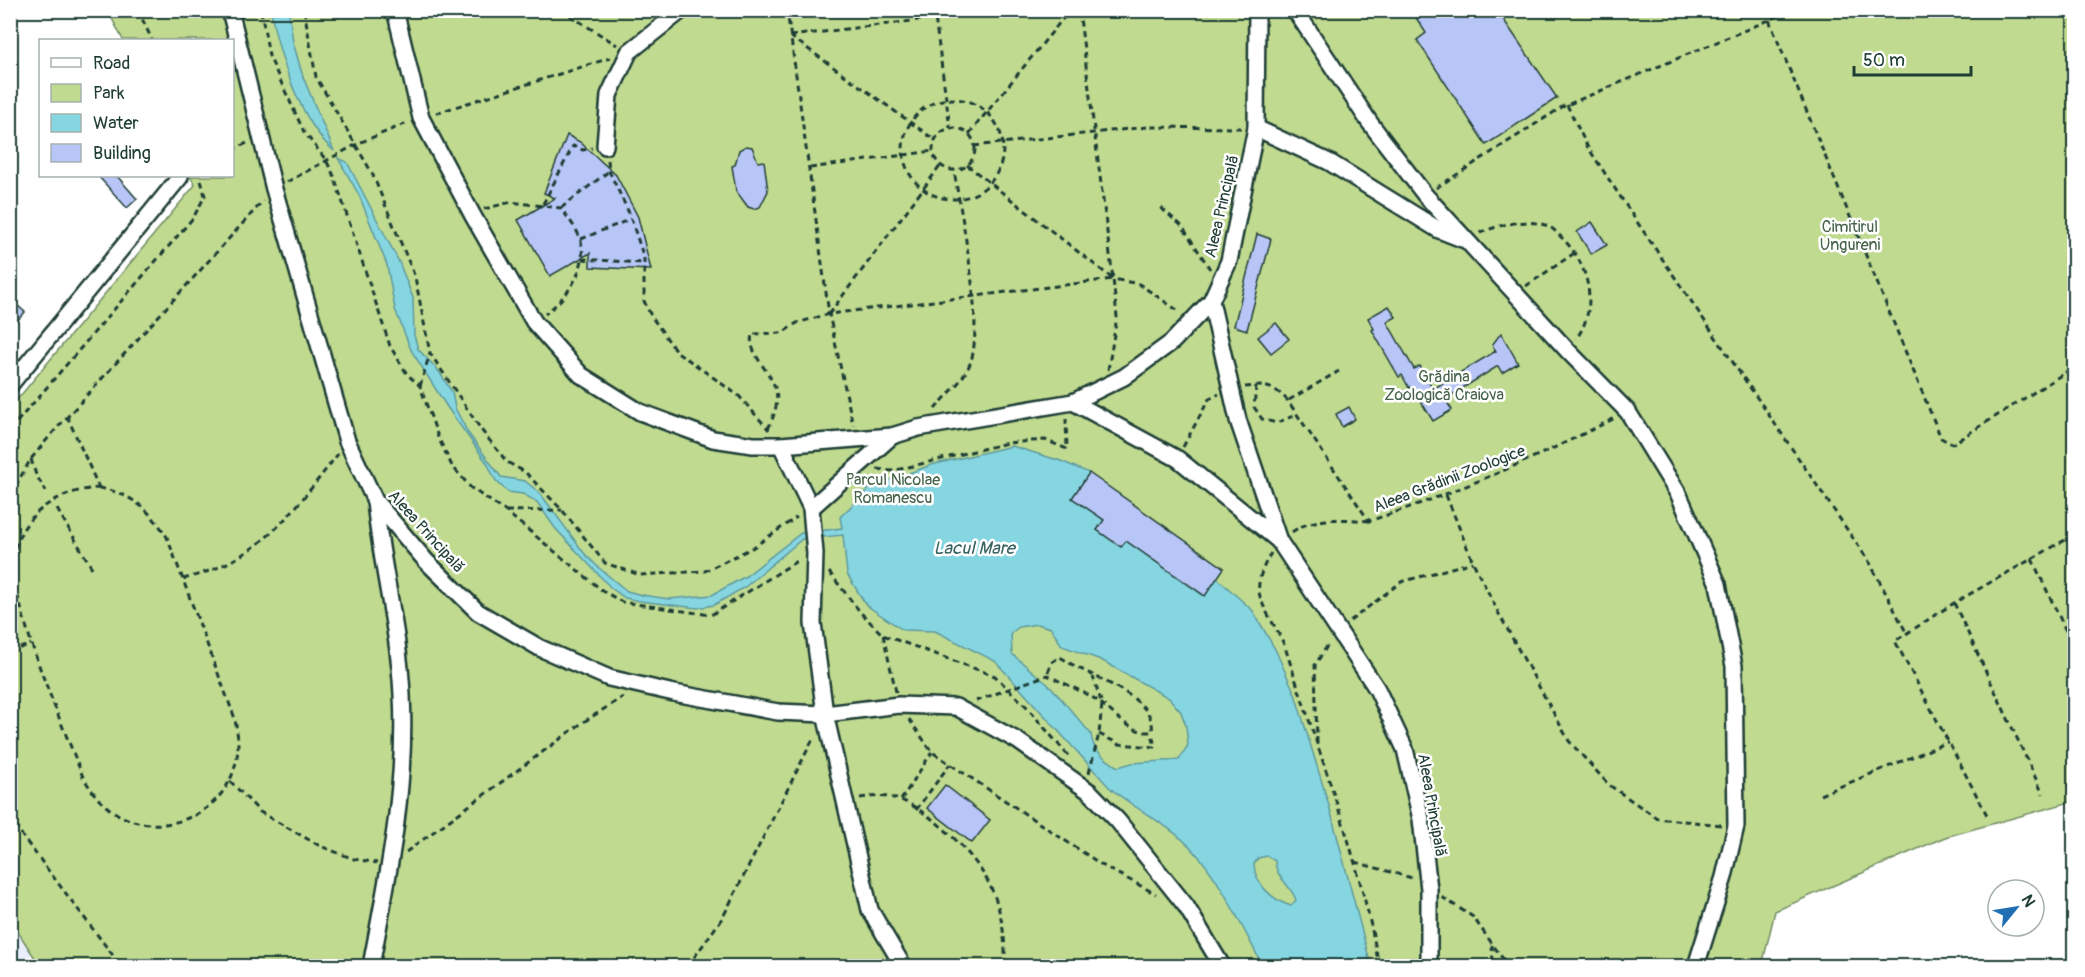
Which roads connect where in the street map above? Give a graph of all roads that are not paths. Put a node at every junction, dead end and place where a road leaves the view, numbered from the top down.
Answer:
1 (230, 10) edge
2 (394, 10) edge
3 (682, 10) edge
4 (1257, 10) edge
5 (1295, 10) edge
6 (1256, 128) junction
7 (605, 146) road end
8 (180, 177) dead end
9 (1464, 239) junction
10 (1211, 301) junction
11 (10, 385) edge
12 (1069, 403) junction
13 (892, 436) junction
14 (781, 445) junction
15 (375, 501) junction
16 (811, 508) junction
17 (1280, 541) junction
18 (825, 714) junction
19 (371, 966) edge
20 (903, 966) edge
21 (1222, 966) edge
22 (1429, 966) edge
23 (1696, 966) edge

1 - 15 street, Aleea Principală
2 - 14 street
3 - 7 street
4 - 6 street, Aleea Principală
5 - 9 street
6 - 9 street
6 - 10 street, Aleea Principală
8 - 11 street
9 - 23 street
10 - 12 street
10 - 17 street, Aleea Principală
12 - 13 street
12 - 17 street, Aleea Principală
13 - 14 street
13 - 16 street
14 - 16 street
15 - 18 street, Aleea Principală
15 - 19 street
16 - 18 street
17 - 22 street, Aleea Principală
18 - 20 street
18 - 21 street, Aleea Principală

